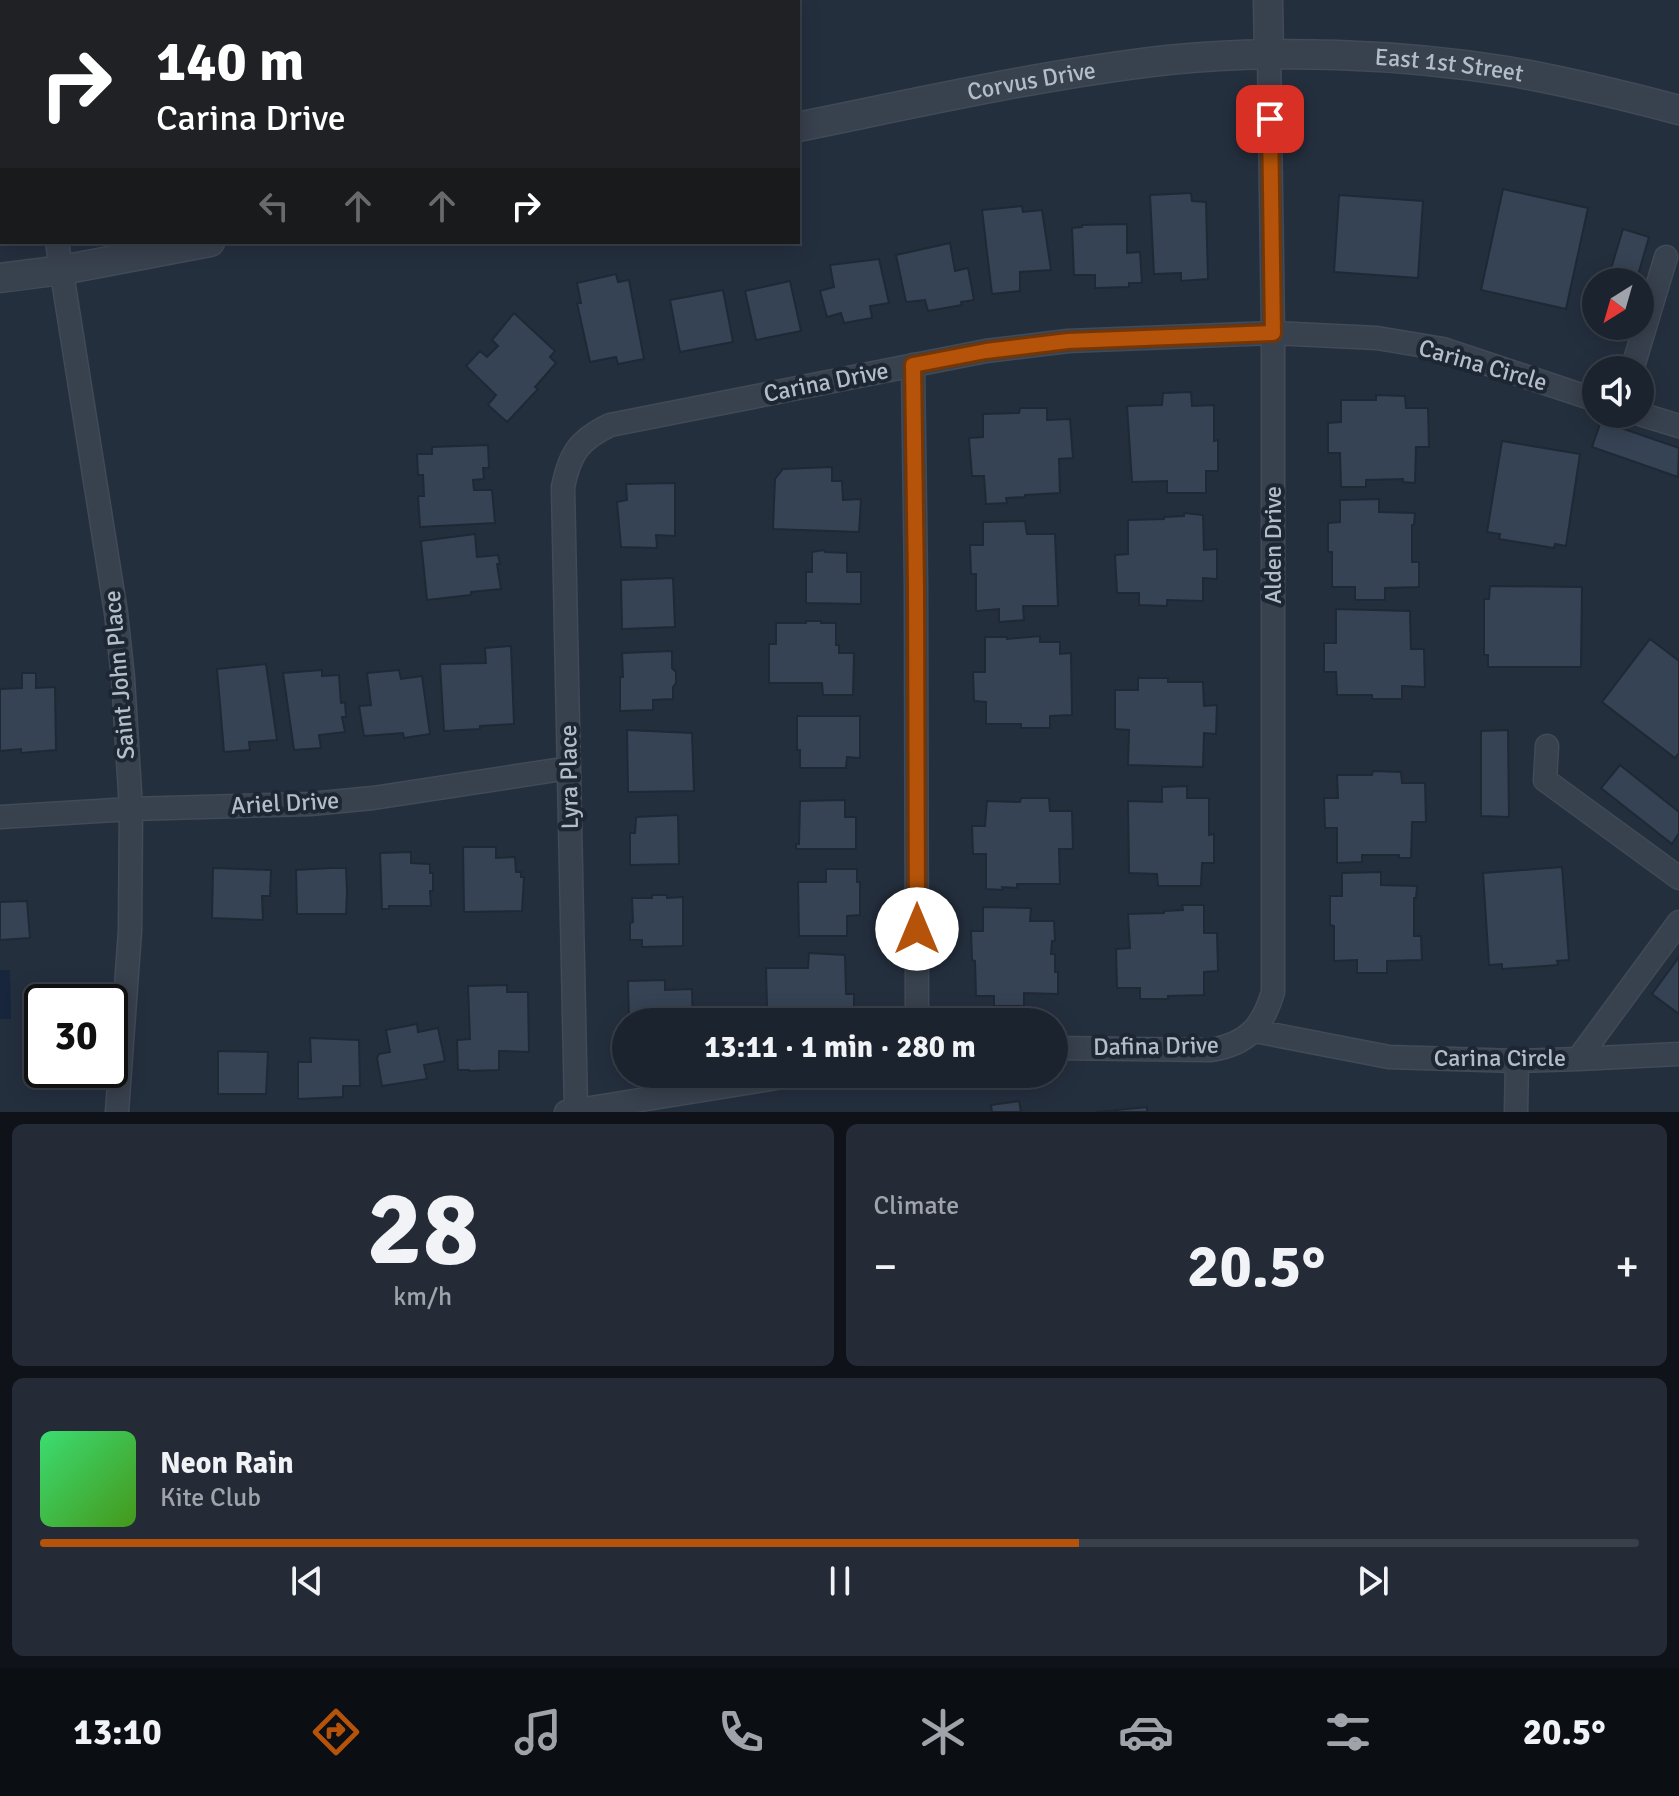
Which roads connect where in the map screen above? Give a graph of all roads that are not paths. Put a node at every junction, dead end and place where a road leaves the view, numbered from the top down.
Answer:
1 (1268, 0) edge
2 (1269, 55) junction
3 (1679, 110) edge
4 (800, 127) edge
5 (57, 244) edge
6 (199, 244) edge
7 (1666, 257) dead end
8 (62, 270) junction
9 (0, 278) edge
10 (1273, 333) junction
11 (1636, 356) edge
12 (913, 365) junction
13 (1582, 395) edge
14 (1654, 418) edge
15 (1679, 426) edge
16 (578, 447) joint
17 (1547, 746) dead end
18 (569, 768) junction
19 (131, 809) junction
20 (0, 817) edge
21 (1679, 878) edge
22 (1679, 922) edge
23 (917, 1008) edge
24 (1255, 1031) junction
25 (1068, 1048) edge
26 (1679, 1054) edge
27 (1578, 1059) junction
28 (1517, 1061) junction
29 (714, 1088) edge
30 (571, 1111) edge
31 (117, 1112) edge
32 (1516, 1112) edge

1 - 2 street
2 - 3 street, East 1st Street
2 - 4 street, Corvus Drive
2 - 10 street, Alden Drive
5 - 8 street, Saint John Place
6 - 8 street
7 - 11 street
8 - 9 street
8 - 19 street, Saint John Place
10 - 12 street, Carina Drive
10 - 13 street, Carina Circle
10 - 24 street, Alden Drive
12 - 16 street, Carina Drive
12 - 23 street
14 - 15 street
16 - 18 street, Lyra Place
17 - 21 street
18 - 19 street, Ariel Drive
18 - 30 street, Lyra Place
19 - 20 street, Ariel Drive
19 - 31 street, Saint John Place
22 - 27 street, Carina Circle
24 - 25 street, Dafina Drive
24 - 28 street, Carina Circle
26 - 27 street
27 - 28 street, Carina Circle
28 - 32 street
29 - 30 street

